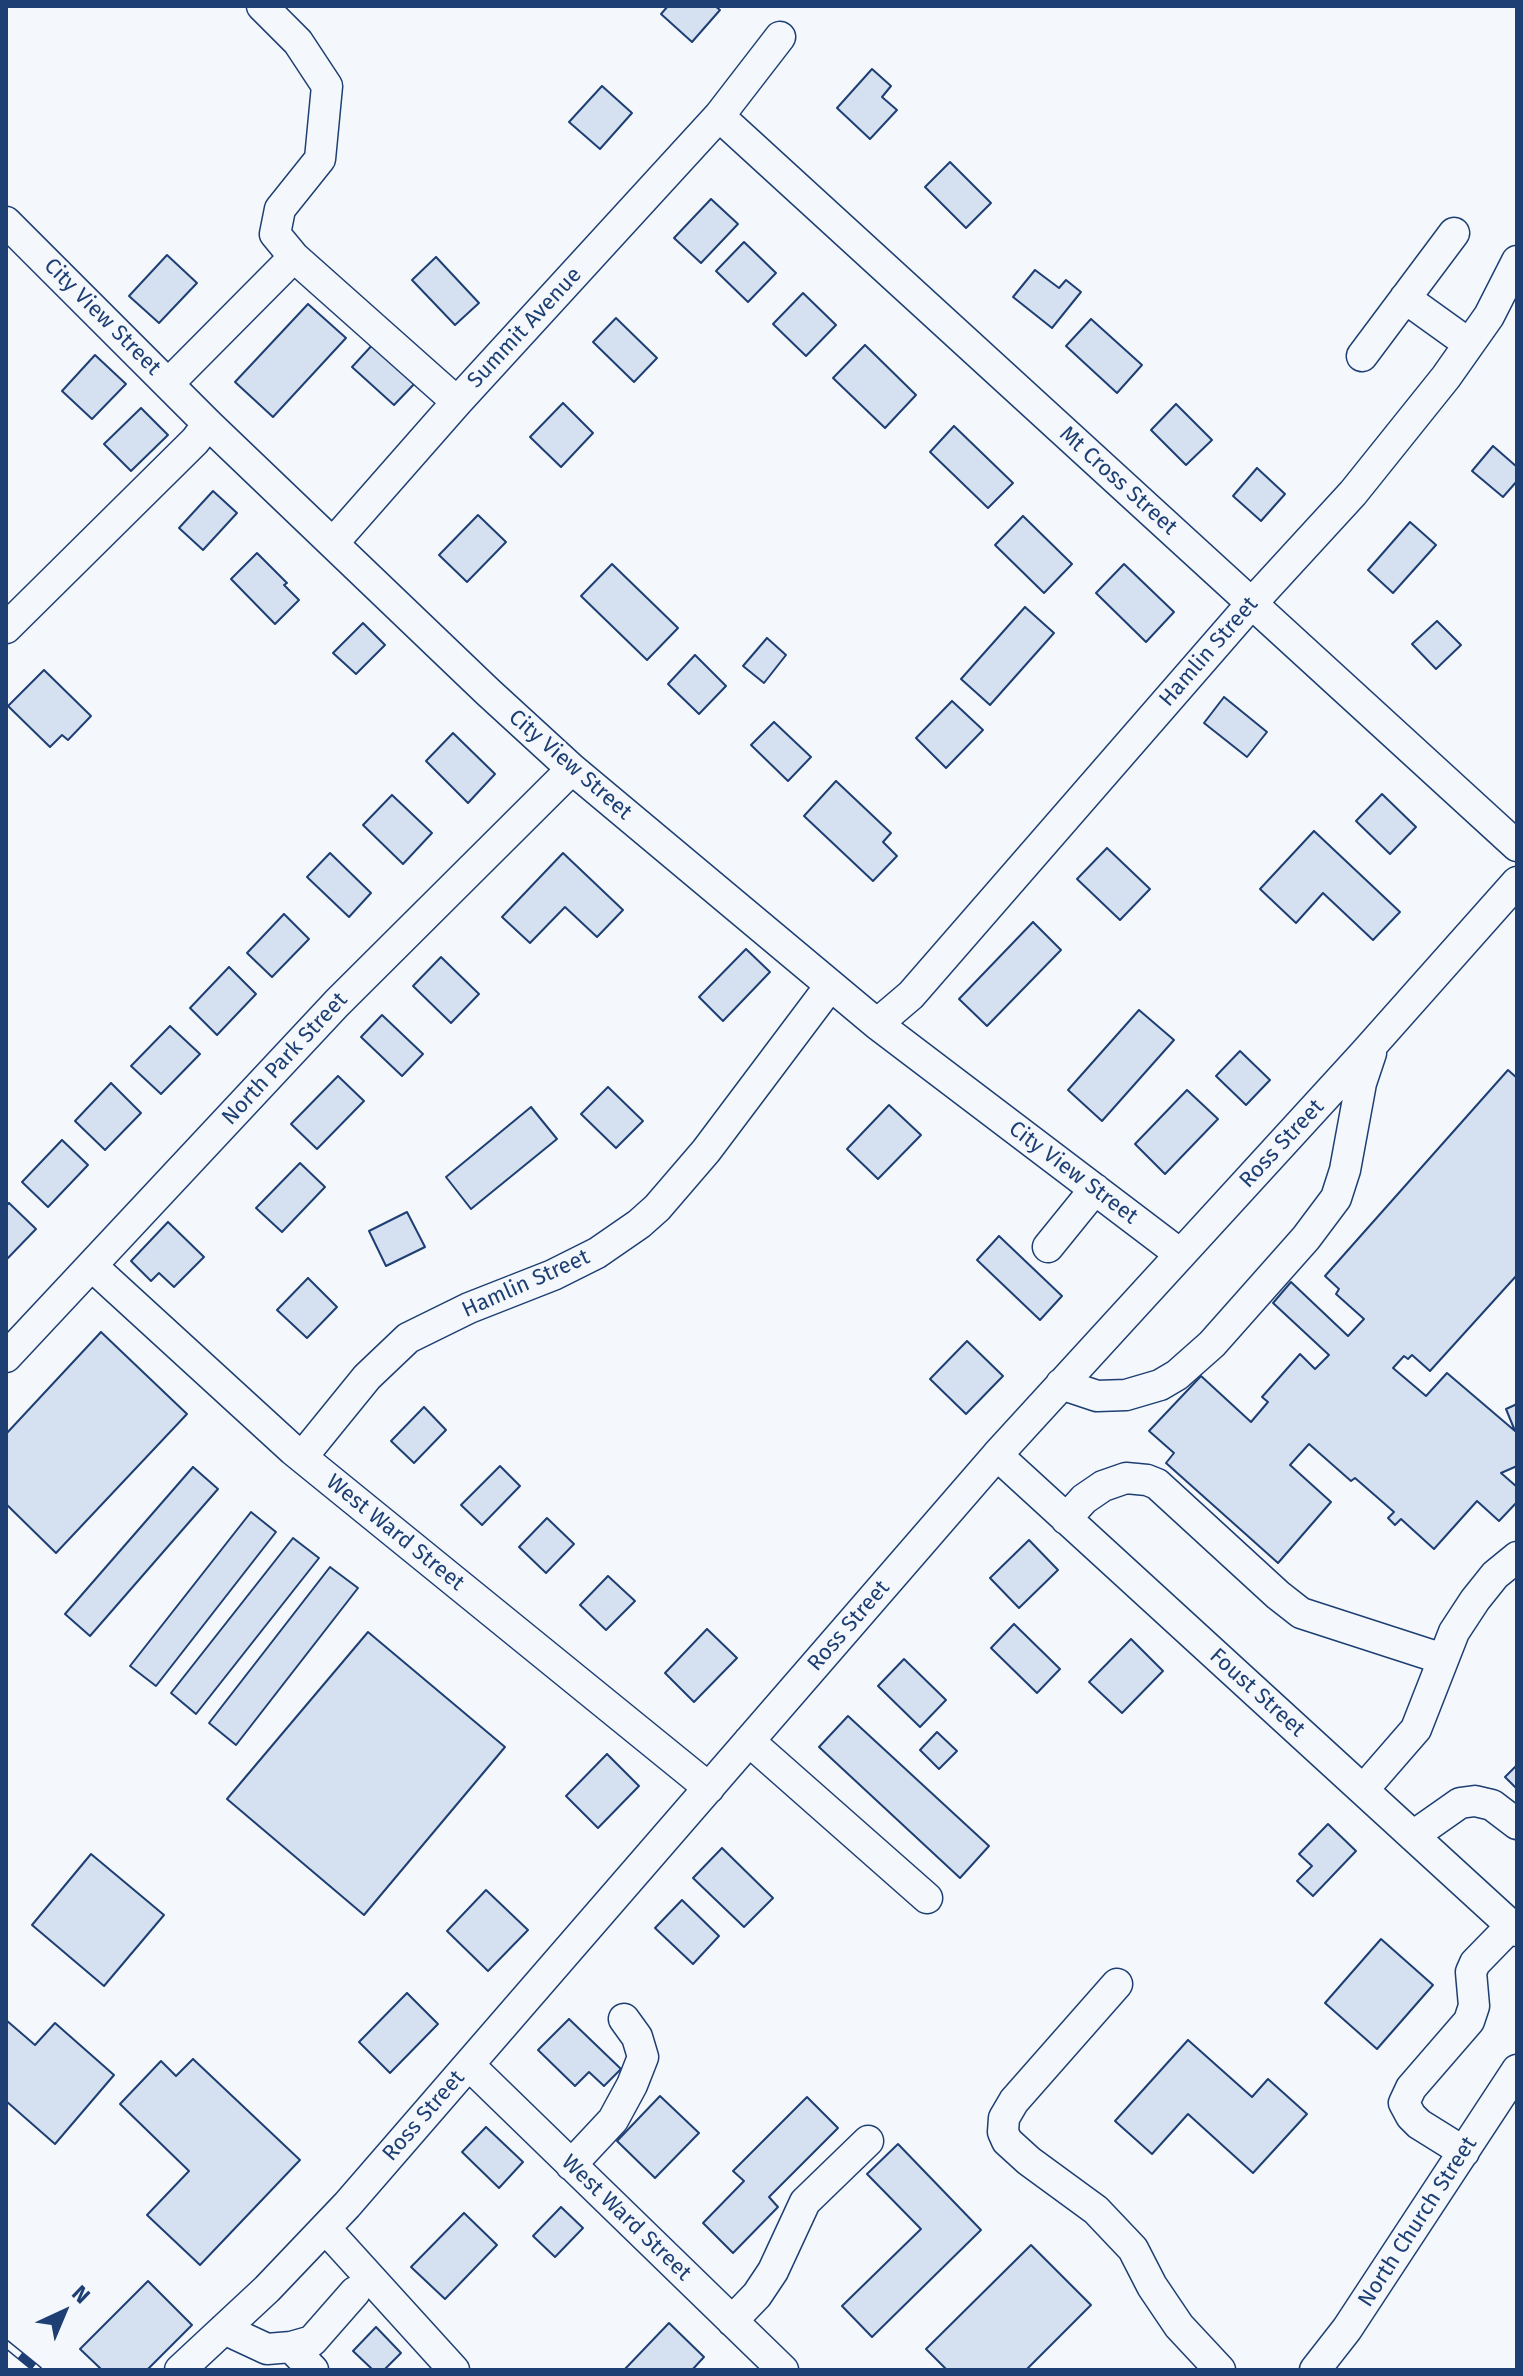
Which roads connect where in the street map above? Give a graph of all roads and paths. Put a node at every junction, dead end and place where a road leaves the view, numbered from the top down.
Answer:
1 (262, 6) edge
2 (780, 37) dead end
3 (719, 116) junction
4 (6, 222) edge
5 (1454, 233) dead end
6 (294, 257) junction
7 (1517, 261) edge
8 (1405, 298) junction
9 (1469, 344) junction
10 (1362, 356) dead end
11 (168, 384) junction
12 (457, 402) junction
13 (208, 424) junction
14 (334, 542) junction
15 (1252, 603) junction
16 (6, 628) edge
17 (572, 769) junction
18 (1517, 846) edge
19 (1517, 882) edge
20 (830, 986) junction
21 (877, 1024) junction
22 (1374, 1043) junction
23 (1095, 1189) junction
24 (1048, 1247) dead end
25 (1180, 1254) junction
26 (92, 1266) junction
27 (6, 1357) edge
28 (1061, 1384) junction
29 (997, 1455) junction
30 (302, 1457) junction
31 (1066, 1519) junction
32 (1517, 1557) edge
33 (1443, 1659) junction
34 (749, 1741) junction
35 (709, 1788) junction
36 (1363, 1790) junction
37 (1517, 1824) edge
38 (1413, 1836) junction
39 (927, 1898) dead end
40 (1514, 1928) edge
41 (1117, 1984) dead end
42 (624, 2019) dead end
43 (469, 2065) junction
44 (1517, 2070) edge
45 (868, 2141) dead end
46 (1464, 2152) junction
47 (571, 2165) junction
48 (325, 2228) junction
49 (355, 2292) dead end
50 (732, 2321) junction
51 (224, 2329) junction
52 (291, 2347) junction
53 (180, 2370) edge
54 (313, 2370) edge
55 (454, 2370) edge
56 (783, 2370) edge
57 (1220, 2370) edge
58 (1315, 2370) edge

1 - 6 street
2 - 3 street, Summit Avenue
3 - 12 street, Summit Avenue
3 - 15 street, Mt Cross Street
4 - 11 street, City View Street
5 - 8 street
6 - 11 street
6 - 12 street
7 - 9 street, Hamlin Street
8 - 9 street
8 - 10 street
9 - 15 street, Hamlin Street
11 - 13 street, City View Street
12 - 14 street, Summit Avenue
13 - 14 street, City View Street
13 - 16 street
14 - 17 street, City View Street
15 - 18 street, Mt Cross Street
15 - 21 street, Hamlin Street
17 - 20 street, City View Street
17 - 26 street, North Park Street
19 - 22 street, Ross Street
20 - 21 street, City View Street
20 - 30 street, Hamlin Street
21 - 23 street, City View Street
22 - 25 street, Ross Street
22 - 28 street
23 - 24 street
23 - 25 street, City View Street
25 - 28 street, Ross Street
26 - 27 street, North Park Street
26 - 30 street, West Ward Street
28 - 29 street, Ross Street
29 - 31 street, Foust Street
29 - 34 street, Ross Street
30 - 35 street, West Ward Street
31 - 33 street
31 - 36 street, Foust Street
32 - 33 street
33 - 36 street
34 - 35 street, Ross Street
34 - 39 street
35 - 43 street, Ross Street
36 - 38 street, Foust Street
37 - 38 street
38 - 40 street, Foust Street
40 - 46 street
41 - 57 street
42 - 47 street
43 - 47 street, West Ward Street
43 - 48 street, Ross Street
44 - 46 street, North Church Street
45 - 50 street
46 - 58 street, North Church Street
47 - 50 street, West Ward Street
48 - 51 street, Ross Street
48 - 55 street
49 - 52 street
50 - 56 street, West Ward Street
51 - 52 street
51 - 53 street, Ross Street
52 - 54 street

